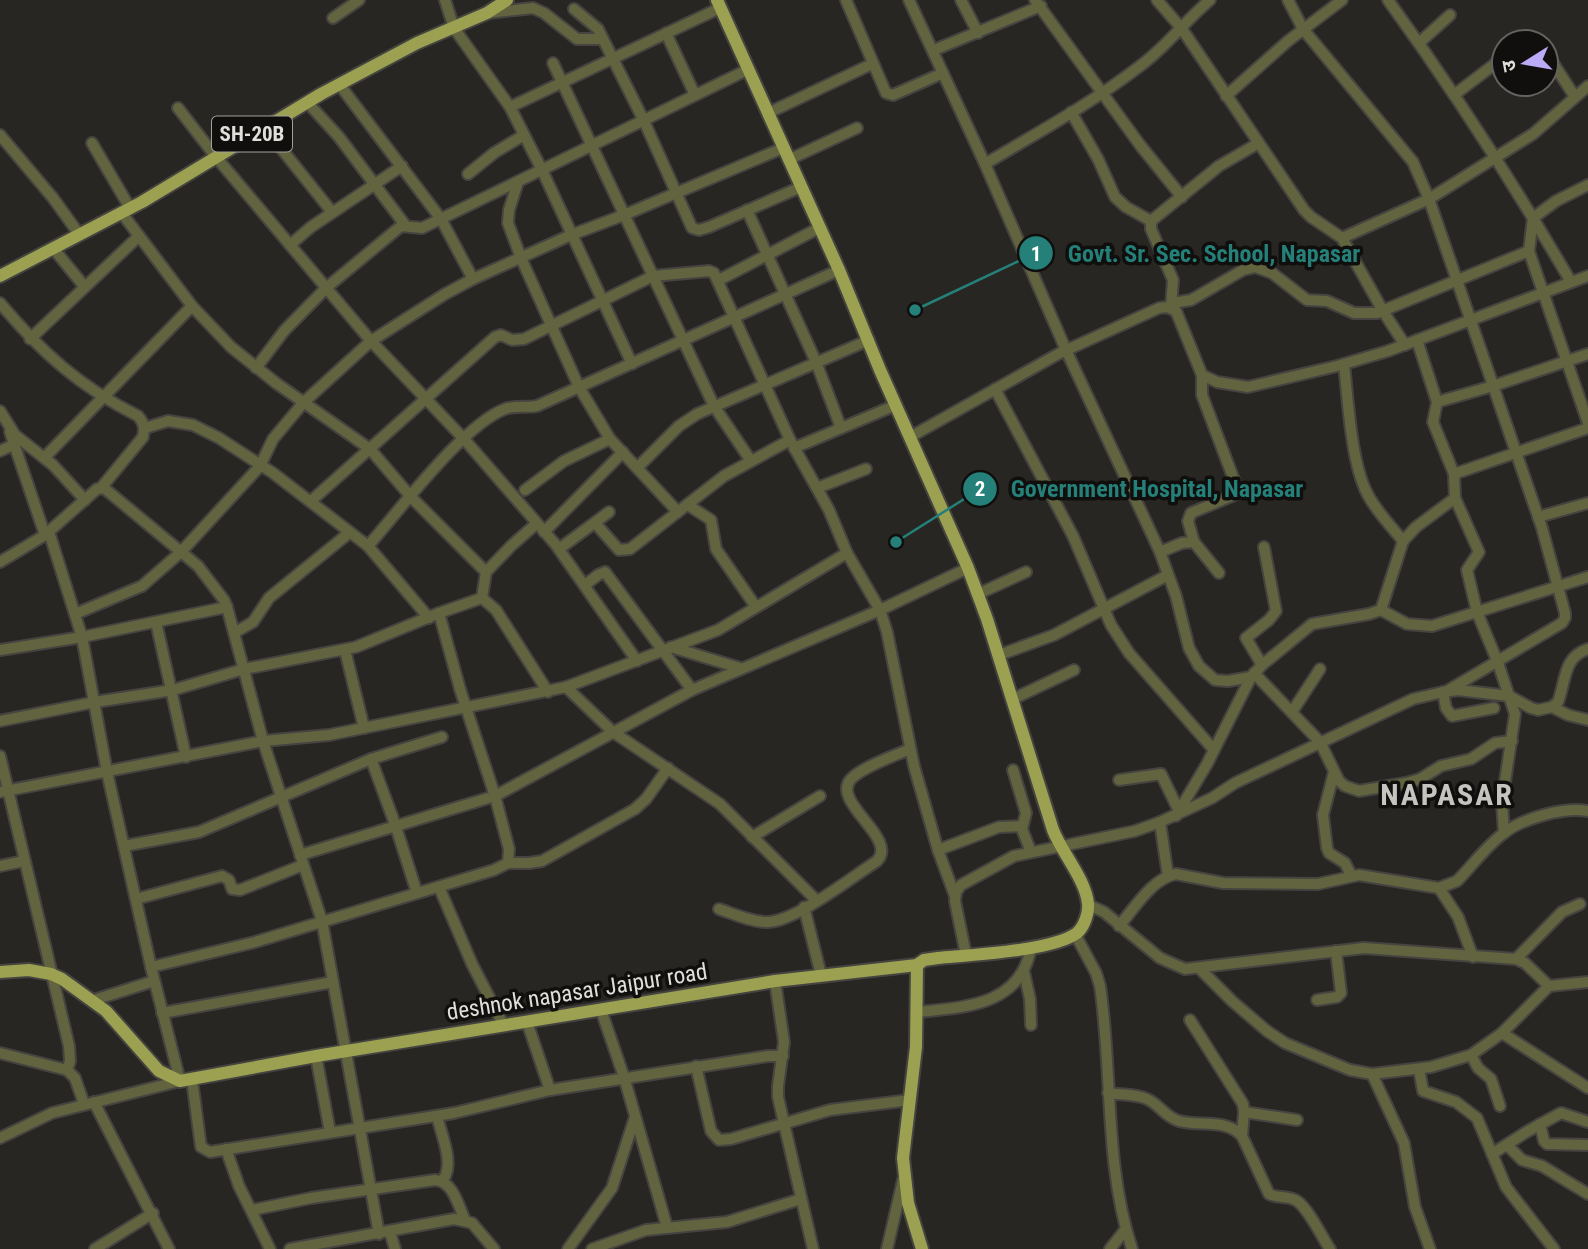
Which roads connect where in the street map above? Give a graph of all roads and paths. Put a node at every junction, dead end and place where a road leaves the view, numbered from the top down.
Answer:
1 (359, 0) edge
2 (445, 0) edge
3 (507, 0) edge
4 (846, 0) edge
5 (909, 0) edge
6 (961, 0) edge
7 (1157, 0) edge
8 (1210, 0) edge
9 (1288, 0) edge
10 (1342, 0) edge
11 (1388, 0) edge
12 (1038, 3) edge
13 (719, 4) edge
14 (574, 9) dead end
15 (487, 13) junction
16 (1450, 15) dead end
17 (333, 18) dead end
18 (454, 28) junction
19 (1182, 29) junction
20 (1303, 29) junction
21 (666, 33) junction
22 (978, 33) junction
23 (603, 39) junction
24 (1419, 43) junction
25 (934, 50) junction
26 (613, 59) junction
27 (553, 63) dead end
28 (872, 64) junction
29 (1490, 68) edge
30 (749, 69) junction
31 (943, 73) junction
32 (1560, 74) edge
33 (340, 84) junction
34 (563, 84) junction
35 (1588, 86) edge
36 (1103, 93) junction
37 (695, 95) junction
38 (1454, 95) junction
39 (1226, 96) junction
40 (1575, 97) junction
41 (307, 102) junction
42 (510, 107) junction
43 (178, 108) dead end
44 (1071, 112) junction
45 (768, 113) junction
46 (644, 121) junction
47 (264, 127) junction
48 (857, 128) dead end
49 (0, 135) edge
50 (524, 135) junction
51 (92, 144) dead end
52 (1257, 144) junction
53 (593, 146) junction
54 (786, 154) junction
55 (216, 157) junction
56 (1493, 157) junction
57 (985, 164) junction
58 (402, 166) junction
59 (542, 170) junction
60 (468, 174) dead end
61 (518, 182) junction
62 (374, 184) junction
63 (1588, 186) edge
64 (801, 187) junction
65 (677, 192) junction
66 (1182, 197) junction
67 (1429, 200) junction
68 (126, 210) junction
69 (747, 210) junction
70 (332, 212) junction
71 (624, 215) junction
72 (1533, 218) junction
73 (441, 219) junction
74 (1152, 221) junction
75 (405, 225) junction
76 (819, 228) junction
77 (79, 234) junction
78 (571, 235) junction
79 (139, 236) junction
80 (1342, 239) junction
81 (290, 245) junction
82 (53, 248) junction
83 (1529, 251) junction
84 (766, 255) junction
85 (521, 258) junction
86 (839, 271) junction
87 (0, 276) edge
88 (653, 276) junction
89 (1588, 276) edge
90 (473, 279) junction
91 (719, 280) junction
92 (1456, 280) junction
93 (1571, 282) junction
94 (84, 286) junction
95 (326, 288) junction
96 (1544, 292) junction
97 (785, 295) junction
98 (602, 299) junction
99 (0, 303) edge
100 (192, 306) junction
101 (1172, 306) junction
102 (1384, 311) junction
103 (733, 318) junction
104 (1470, 320) junction
105 (551, 325) junction
106 (30, 339) junction
107 (682, 340) junction
108 (869, 340) junction
109 (1417, 340) junction
110 (371, 341) junction
111 (1405, 345) junction
112 (1066, 350) junction
113 (1588, 354) edge
114 (1567, 361) junction
115 (816, 362) junction
116 (632, 364) junction
117 (1344, 364) junction
118 (256, 368) junction
119 (1202, 375) junction
120 (765, 384) junction
121 (1493, 386) junction
122 (579, 387) junction
123 (995, 389) junction
124 (103, 398) junction
125 (426, 400) junction
126 (1437, 401) junction
127 (304, 402) junction
128 (896, 405) junction
129 (713, 406) junction
130 (0, 411) edge
131 (1588, 426) edge
132 (9, 428) junction
133 (145, 428) junction
134 (841, 428) junction
135 (910, 438) junction
136 (464, 439) junction
137 (610, 439) junction
138 (13, 444) junction
139 (792, 444) junction
140 (370, 449) junction
141 (0, 452) edge
142 (623, 452) junction
143 (1516, 452) junction
144 (45, 457) junction
145 (751, 461) junction
146 (260, 466) junction
147 (638, 468) junction
148 (866, 469) dead end
149 (1454, 474) junction
150 (101, 488) junction
151 (817, 488) junction
152 (525, 489) dead end
153 (411, 497) junction
154 (1455, 498) junction
155 (85, 500) junction
156 (310, 501) junction
157 (1588, 503) edge
158 (688, 505) junction
159 (609, 512) dead end
160 (678, 512) junction
161 (1538, 517) junction
162 (594, 523) junction
163 (540, 528) junction
164 (349, 533) junction
165 (47, 534) junction
166 (1403, 541) junction
167 (1194, 542) junction
168 (368, 546) junction
169 (1264, 547) dead end
170 (559, 549) junction
171 (181, 552) junction
172 (1160, 552) junction
173 (847, 553) junction
174 (0, 562) edge
175 (968, 568) junction
176 (486, 572) junction
177 (1026, 572) dead end
178 (1219, 573) dead end
179 (1168, 575) junction
180 (1588, 577) edge
181 (585, 585) junction
182 (1558, 586) junction
183 (978, 594) junction
184 (482, 598) junction
185 (227, 607) junction
186 (756, 607) junction
187 (1104, 608) junction
188 (880, 610) junction
189 (1381, 610) junction
190 (1477, 612) junction
191 (75, 614) junction
192 (434, 615) junction
193 (156, 622) junction
194 (234, 633) junction
195 (82, 637) junction
196 (666, 648) junction
197 (1588, 649) edge
198 (0, 650) edge
199 (345, 650) junction
200 (999, 655) junction
201 (637, 662) junction
202 (1498, 663) junction
203 (740, 668) junction
204 (244, 669) junction
205 (1320, 669) dead end
206 (1074, 670) dead end
207 (1256, 672) junction
208 (566, 687) junction
209 (173, 690) junction
210 (692, 690) junction
211 (1445, 691) junction
212 (548, 692) junction
213 (1509, 696) junction
214 (1013, 699) junction
215 (96, 702) junction
216 (467, 708) junction
217 (1494, 708) dead end
218 (1552, 708) junction
219 (1292, 712) junction
220 (1588, 720) edge
221 (0, 721) edge
222 (364, 728) junction
223 (614, 732) junction
224 (442, 737) dead end
225 (263, 741) junction
226 (1512, 741) junction
227 (1320, 742) junction
228 (910, 749) junction
229 (1214, 750) junction
230 (0, 756) edge
231 (186, 757) junction
232 (371, 759) junction
233 (668, 768) junction
234 (1013, 770) dead end
235 (107, 772) junction
236 (1334, 772) junction
237 (1119, 780) dead end
238 (3, 792) edge
239 (280, 796) junction
240 (495, 796) junction
241 (820, 796) dead end
242 (1588, 811) edge
243 (1177, 813) junction
244 (1160, 822) junction
245 (395, 824) junction
246 (1022, 826) junction
247 (1504, 832) junction
248 (752, 837) junction
249 (124, 846) junction
250 (1060, 848) junction
251 (938, 850) junction
252 (1031, 852) junction
253 (24, 860) junction
254 (301, 860) junction
255 (508, 863) junction
256 (0, 866) edge
257 (1352, 875) junction
258 (1168, 876) junction
259 (439, 887) junction
260 (1439, 888) junction
261 (417, 894) junction
262 (955, 896) junction
263 (136, 899) junction
264 (817, 901) junction
265 (1580, 904) dead end
266 (1089, 905) junction
267 (804, 907) junction
268 (719, 909) dead end
269 (322, 921) junction
270 (1119, 926) junction
271 (1076, 934) junction
272 (1031, 947) junction
273 (1336, 951) junction
274 (966, 955) junction
275 (1473, 957) junction
276 (1516, 959) junction
277 (917, 965) junction
278 (151, 967) junction
279 (1199, 968) junction
280 (0, 972) edge
281 (1024, 972) junction
282 (51, 974) junction
283 (821, 975) junction
284 (154, 981) junction
285 (775, 981) junction
286 (334, 982) junction
287 (1588, 982) edge
288 (1549, 986) junction
289 (94, 1000) junction
290 (1317, 1000) dead end
291 (601, 1010) junction
292 (918, 1012) junction
293 (162, 1013) junction
294 (1190, 1020) dead end
295 (527, 1022) junction
296 (1031, 1025) dead end
297 (504, 1026) junction
298 (1502, 1033) junction
299 (346, 1051) junction
300 (0, 1053) edge
301 (1471, 1055) junction
302 (316, 1056) junction
303 (783, 1056) junction
304 (696, 1066) junction
305 (1419, 1069) junction
306 (67, 1070) junction
307 (1371, 1073) junction
308 (624, 1077) junction
309 (186, 1081) junction
310 (1588, 1088) edge
311 (550, 1090) junction
312 (1108, 1093) junction
313 (910, 1100) junction
314 (89, 1103) junction
315 (1500, 1106) dead end
316 (1244, 1112) junction
317 (437, 1116) junction
318 (635, 1117) junction
319 (1297, 1121) dead end
320 (1588, 1122) edge
321 (783, 1123) junction
322 (1540, 1124) junction
323 (360, 1128) junction
324 (330, 1132) junction
325 (1242, 1136) junction
326 (0, 1138) edge
327 (1507, 1144) junction
328 (1588, 1145) edge
329 (226, 1149) junction
330 (1492, 1154) junction
331 (904, 1178) junction
332 (443, 1180) junction
333 (370, 1189) junction
334 (1588, 1194) edge
335 (801, 1199) junction
336 (252, 1210) junction
337 (153, 1213) junction
338 (465, 1220) junction
339 (667, 1227) junction
340 (1125, 1230) junction
341 (385, 1233) junction
342 (334, 1245) edge
343 (95, 1249) edge
344 (169, 1249) edge
345 (270, 1249) edge
346 (290, 1249) edge
347 (395, 1249) edge
348 (494, 1249) edge
349 (568, 1249) edge
350 (592, 1249) edge
351 (813, 1249) edge
352 (887, 1249) edge
353 (922, 1249) edge
354 (1110, 1249) edge
355 (1132, 1249) edge
356 (1330, 1249) edge
357 (1430, 1249) edge
358 (1554, 1249) edge

1 - 17 street
2 - 18 street
3 - 15 main road, SH-20B
4 - 28 street
5 - 25 street
6 - 22 street
7 - 19 street
8 - 19 street
9 - 20 street
10 - 20 street
11 - 24 street
12 - 22 street
12 - 36 street
13 - 21 street
13 - 30 main road
14 - 23 street
15 - 18 main road, SH-20B
15 - 23 street
16 - 24 street
18 - 33 main road, SH-20B
18 - 42 street
19 - 36 street
19 - 39 street
20 - 39 street
20 - 67 street
21 - 26 street
21 - 37 street
22 - 25 street
23 - 26 street
24 - 38 street
25 - 31 street
26 - 34 street
26 - 46 street
27 - 34 street
28 - 31 street
28 - 45 street
29 - 38 street
30 - 37 street
30 - 45 main road
31 - 57 street
32 - 40 street
33 - 41 main road, SH-20B
33 - 58 street
34 - 42 street
34 - 53 street
35 - 40 street
36 - 44 street
36 - 66 street
37 - 46 street
38 - 56 street
39 - 52 street
40 - 56 street
41 - 47 main road, SH-20B
41 - 62 street
42 - 50 street
43 - 55 street
44 - 57 street
44 - 74 street
45 - 54 main road
46 - 53 street
46 - 65 street
47 - 55 main road, SH-20B
47 - 70 street
48 - 54 street
49 - 77 street
50 - 59 street
50 - 60 street
51 - 68 street
52 - 66 street
52 - 80 street
53 - 59 street
53 - 71 street
54 - 64 main road
54 - 65 street
55 - 68 main road, SH-20B
55 - 81 street
56 - 67 street
56 - 72 street
57 - 112 street
58 - 62 street
58 - 73 street
59 - 61 street
59 - 78 street
61 - 73 street
61 - 85 street
62 - 70 street
62 - 75 street
63 - 72 street
64 - 69 street
64 - 76 main road
65 - 69 street
65 - 71 street
66 - 74 street
67 - 80 street
67 - 92 street
68 - 77 main road, SH-20B
68 - 79 street
69 - 84 street
70 - 81 street
71 - 78 street
71 - 88 street
72 - 83 street
72 - 93 street
73 - 75 street
73 - 90 street
74 - 101 street
75 - 95 street
76 - 84 street
76 - 86 main road
77 - 82 main road, SH-20B
78 - 85 street
78 - 98 street
79 - 94 street
79 - 100 street
80 - 102 street
81 - 95 street
82 - 87 main road, SH-20B
82 - 94 street
83 - 92 street
83 - 96 street
84 - 91 street
84 - 97 street
85 - 90 street
85 - 105 street
86 - 97 street
86 - 108 main road
88 - 91 street
88 - 98 street
88 - 107 street
89 - 93 street
90 - 110 street
91 - 103 street
92 - 102 street
92 - 104 street
93 - 96 street
94 - 106 street
95 - 110 street
95 - 118 street
96 - 104 street
96 - 114 street
97 - 103 street
97 - 115 street
98 - 105 street
98 - 116 street
99 - 106 street
100 - 118 street
100 - 124 street
101 - 102 street
101 - 112 street
101 - 119 street
102 - 111 street
103 - 107 street
103 - 120 street
104 - 109 street
104 - 121 street
105 - 122 street
105 - 125 street
106 - 124 street
107 - 116 street
107 - 129 street
108 - 115 street
108 - 128 main road
109 - 111 street
109 - 126 street
110 - 125 street
110 - 127 street
111 - 117 street
112 - 123 street
112 - 172 street
113 - 114 street
114 - 121 street
114 - 131 street
115 - 120 street
115 - 134 street
116 - 122 street
117 - 119 street
117 - 166 street
118 - 127 street
119 - 167 street
120 - 129 street
120 - 139 street
121 - 126 street
121 - 143 street
122 - 136 street
122 - 137 street
123 - 135 street
123 - 187 street
124 - 133 street
124 - 144 street
125 - 136 street
125 - 140 street
126 - 149 street
127 - 140 street
127 - 146 street
128 - 134 street
128 - 135 main road
129 - 145 street
129 - 147 street
130 - 132 street
131 - 143 street
132 - 138 street
132 - 144 street
133 - 146 street
133 - 150 street
134 - 139 street
135 - 175 main road
136 - 153 street
136 - 163 street
137 - 142 street
137 - 152 street
138 - 141 street
138 - 165 street
139 - 145 street
139 - 151 street
140 - 153 street
140 - 156 street
142 - 147 street
142 - 163 street
143 - 149 street
143 - 161 street
144 - 155 street
145 - 158 street
146 - 156 street
146 - 171 street
147 - 160 street
148 - 151 street
149 - 154 street
150 - 155 street
150 - 171 street
151 - 173 street
153 - 168 street
153 - 176 street
154 - 166 street
154 - 190 street
155 - 165 street
156 - 164 street
157 - 161 street
158 - 160 street
158 - 186 street
159 - 162 street
160 - 162 street
161 - 182 street
162 - 170 street
163 - 170 street
163 - 176 street
164 - 168 street
164 - 194 street
165 - 174 street
165 - 191 street
166 - 189 street
167 - 172 street
167 - 178 street
168 - 192 street
169 - 207 street
170 - 181 street
171 - 185 street
171 - 191 street
172 - 179 street
173 - 186 street
173 - 188 street
175 - 183 main road
175 - 188 street
176 - 184 street
177 - 183 street
179 - 187 street
179 - 207 street
180 - 182 street
181 - 196 street
181 - 201 street
182 - 190 street
182 - 202 street
183 - 200 main road
184 - 192 street
184 - 212 street
185 - 193 street
185 - 194 street
186 - 196 street
187 - 200 street
187 - 229 street
188 - 203 street
188 - 228 street
189 - 190 street
189 - 207 street
190 - 202 street
191 - 195 street
192 - 199 street
192 - 216 street
193 - 195 street
193 - 209 street
194 - 204 street
195 - 198 street
195 - 215 street
196 - 201 street
196 - 203 street
196 - 210 street
197 - 218 street
199 - 204 street
199 - 222 street
200 - 214 main road
201 - 208 street
202 - 211 street
202 - 213 street
203 - 210 street
204 - 209 street
204 - 225 street
205 - 219 street
206 - 214 street
207 - 219 street
207 - 229 street
208 - 212 street
208 - 223 street
209 - 215 street
209 - 231 street
210 - 223 street
211 - 213 street
211 - 217 street
211 - 227 street
212 - 216 street
213 - 218 street
213 - 226 street
214 - 250 main road
215 - 221 street
215 - 235 street
216 - 222 street
216 - 240 street
218 - 220 street
219 - 227 street
222 - 225 street
223 - 233 street
223 - 240 street
224 - 232 street
225 - 231 street
225 - 239 street
226 - 236 street
226 - 247 street
227 - 236 street
227 - 243 street
228 - 251 street
228 - 264 street
229 - 243 street
230 - 238 street
231 - 235 street
232 - 239 street
232 - 245 street
233 - 248 street
233 - 255 street
234 - 246 street
235 - 238 street
235 - 249 street
236 - 257 street
237 - 243 street
238 - 253 street
239 - 249 street
239 - 254 street
240 - 245 street
240 - 255 street
241 - 248 street
242 - 247 street
243 - 244 street
244 - 250 street
244 - 258 street
245 - 254 street
245 - 261 street
246 - 251 street
246 - 252 street
247 - 260 street
248 - 264 street
249 - 263 street
250 - 252 street
250 - 266 main road
251 - 262 street
252 - 262 street
253 - 256 street
253 - 282 street
254 - 263 street
254 - 269 street
255 - 259 street
257 - 258 street
257 - 260 street
258 - 270 street
259 - 261 street
259 - 297 street
260 - 275 street
261 - 269 street
262 - 274 street
263 - 278 street
264 - 267 street
265 - 276 street
266 - 270 street
266 - 271 main road
267 - 268 street
267 - 283 street
269 - 278 street
269 - 286 street
270 - 279 street
271 - 272 main road
271 - 312 street
272 - 274 main road
272 - 281 street
273 - 275 street
273 - 279 street
273 - 290 street
274 - 277 main road, deshnok napasar Jaipur road
275 - 276 street
276 - 288 street
277 - 283 main road, deshnok napasar Jaipur road
277 - 292 main road
278 - 284 street
279 - 307 street
280 - 282 main road
281 - 292 street
281 - 296 street
282 - 289 main road
282 - 306 street
283 - 285 main road, deshnok napasar Jaipur road
284 - 289 street
284 - 293 street
285 - 291 main road, deshnok napasar Jaipur road
285 - 303 street
286 - 293 street
286 - 299 street
287 - 288 street
288 - 298 street
289 - 309 main road
291 - 295 main road, deshnok napasar Jaipur road
291 - 308 street
292 - 313 main road
293 - 309 street
294 - 316 street
295 - 297 main road, deshnok napasar Jaipur road
295 - 311 street
297 - 299 main road, deshnok napasar Jaipur road
298 - 301 street
298 - 310 street
299 - 302 main road, deshnok napasar Jaipur road
299 - 323 street
300 - 306 street
301 - 305 street
301 - 315 street
302 - 309 main road, deshnok napasar Jaipur road
302 - 324 street
303 - 304 street
303 - 321 street
304 - 308 street
304 - 321 street
305 - 307 street
305 - 330 street
306 - 314 street
307 - 357 street
308 - 311 street
308 - 318 street
309 - 314 street
309 - 329 street
311 - 317 street
312 - 325 street
312 - 340 street
313 - 321 street
313 - 331 main road
314 - 326 street
314 - 337 street
316 - 319 street
316 - 325 street
317 - 323 street
317 - 332 street
318 - 339 street
318 - 349 street
320 - 322 street
321 - 335 street
322 - 327 street
322 - 328 street
323 - 324 street
323 - 333 street
324 - 329 street
325 - 356 street
327 - 330 street
327 - 334 street
329 - 336 street
330 - 358 street
331 - 352 street
331 - 353 main road
332 - 333 street
332 - 338 street
333 - 336 street
333 - 341 street
335 - 339 street
335 - 351 street
336 - 345 street
337 - 343 street
337 - 344 street
338 - 341 street
338 - 348 street
339 - 350 street
340 - 354 street
340 - 355 street
341 - 342 street
341 - 347 street
342 - 346 street

